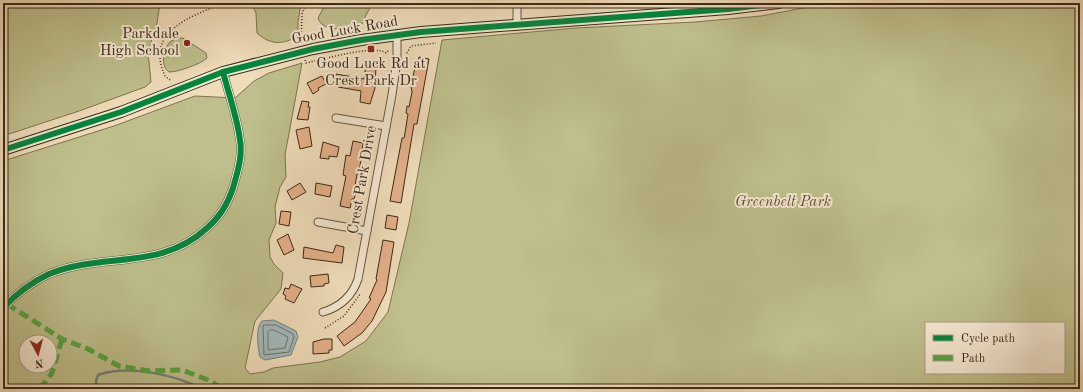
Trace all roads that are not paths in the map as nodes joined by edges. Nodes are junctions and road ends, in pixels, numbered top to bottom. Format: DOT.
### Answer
graph roads {
  1 [pos="517,3"];
  2 [pos="779,3"];
  3 [pos="518,25"];
  4 [pos="397,35"];
  5 [pos="223,72"];
  6 [pos="336,118"];
  7 [pos="386,126"];
  8 [pos="3,150"];
  9 [pos="318,222"];
  10 [pos="367,231"];
  11 [pos="3,308"];
  12 [pos="323,312"];
  1 -- 3 [label="street"];
  2 -- 3 [label="main road, Good Luck Road"];
  3 -- 4 [label="main road, Good Luck Road"];
  4 -- 5 [label="main road, Good Luck Road"];
  4 -- 7 [label="street, Crest Park Drive"];
  5 -- 8 [label="main road, Good Luck Road"];
  5 -- 11 [label="street"];
  6 -- 7 [label="street"];
  7 -- 10 [label="street, Crest Park Drive"];
  9 -- 10 [label="street"];
  10 -- 12 [label="street, Crest Park Drive"];
}
